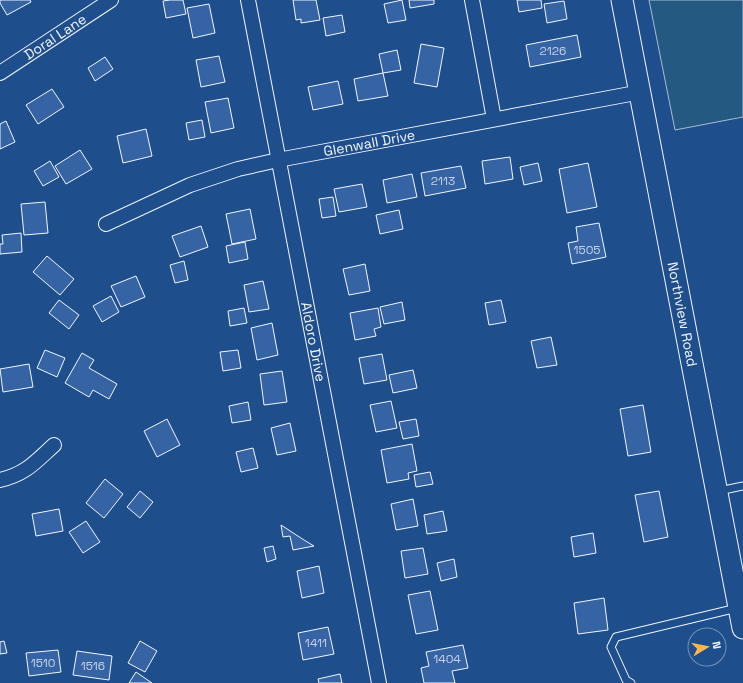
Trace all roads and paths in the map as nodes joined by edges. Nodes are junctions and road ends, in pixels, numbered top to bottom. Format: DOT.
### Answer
graph roads {
  1 [pos="111,0"];
  2 [pos="248,0"];
  3 [pos="472,0"];
  4 [pos="622,0"];
  5 [pos="0,73"];
  6 [pos="641,92"];
  7 [pos="494,119"];
  8 [pos="278,160"];
  9 [pos="106,224"];
  10 [pos="54,445"];
  11 [pos="0,480"];
  12 [pos="743,486"];
  13 [pos="717,492"];
  14 [pos="739,608"];
  15 [pos="743,628"];
  16 [pos="380,683"];
  17 [pos="631,683"];
  1 -- 5 [label="street, Doral Lane"];
  2 -- 8 [label="street, Aldoro Drive"];
  3 -- 7 [label="street"];
  4 -- 6 [label="street, Northview Road"];
  6 -- 7 [label="street, Glenwall Drive"];
  6 -- 13 [label="street, Northview Road"];
  7 -- 8 [label="street, Glenwall Drive"];
  8 -- 9 [label="street, Glenwall Drive"];
  8 -- 16 [label="street, Aldoro Drive"];
  10 -- 11 [label="street"];
  12 -- 13 [label="lane"];
  13 -- 14 [label="street, Northview Road"];
  14 -- 15 [label="street, Northview Road"];
  14 -- 17 [label="lane"];
}
